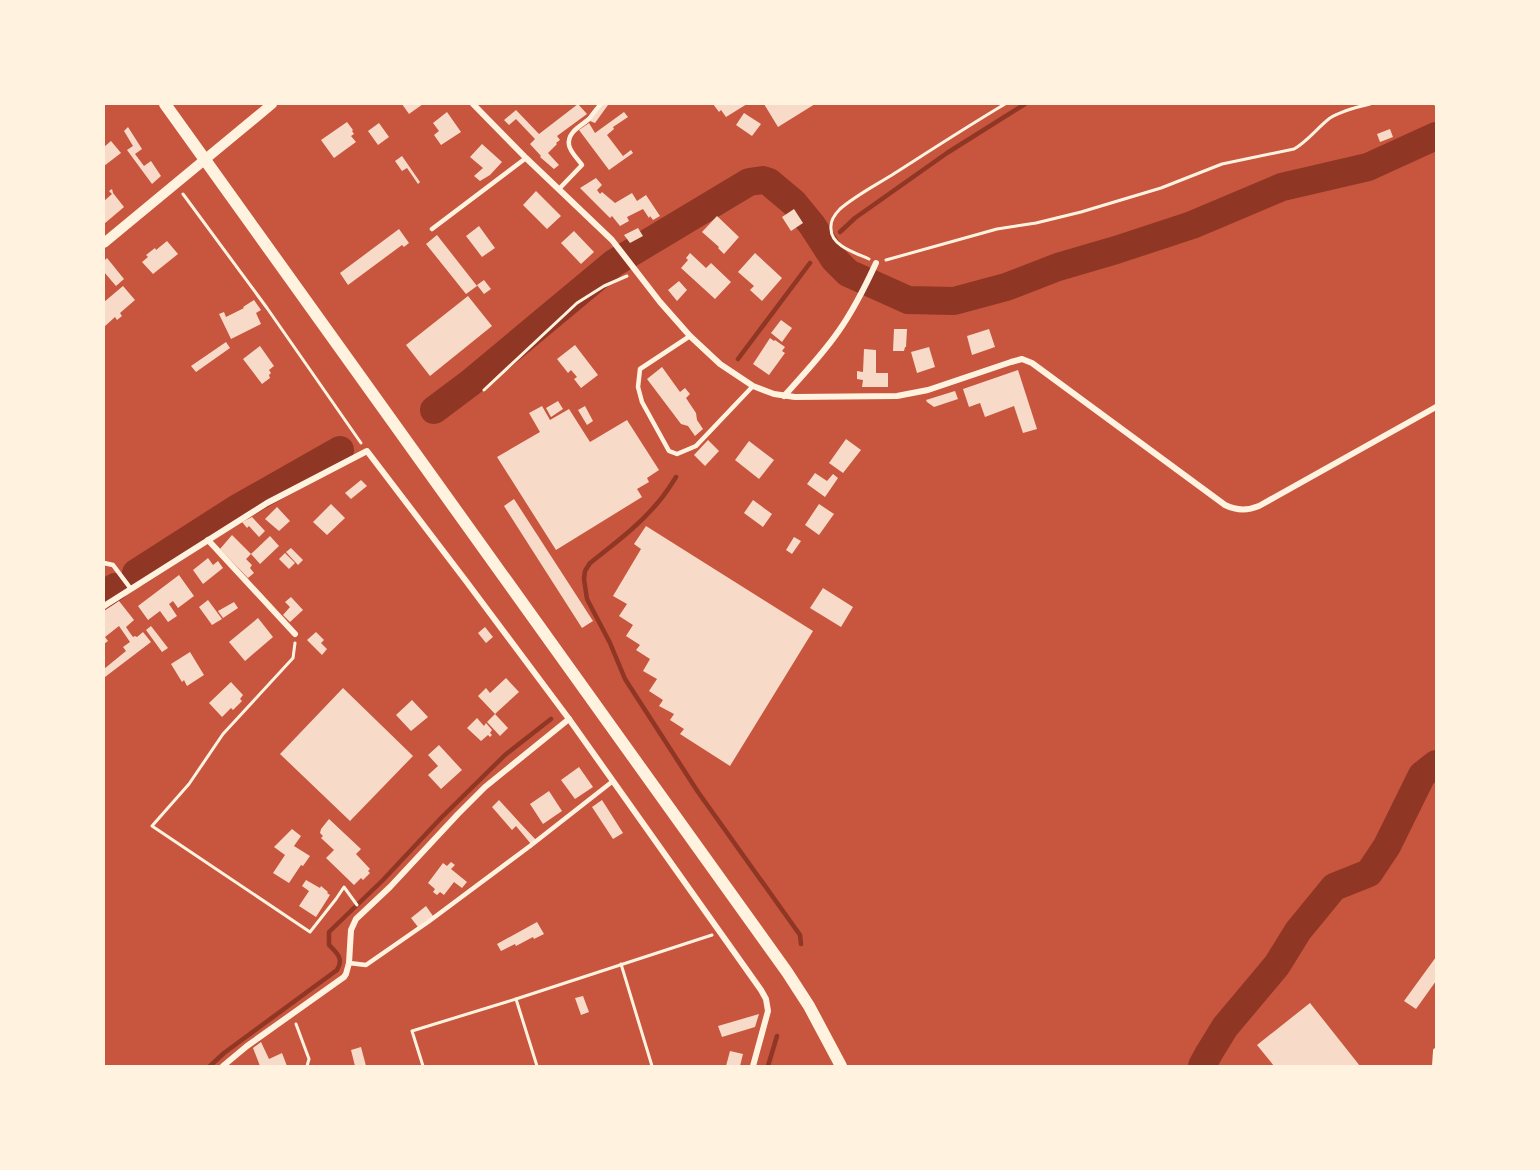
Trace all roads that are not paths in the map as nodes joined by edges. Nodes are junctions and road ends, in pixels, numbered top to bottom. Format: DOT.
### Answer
graph roads {
  1 [pos="165,104"];
  2 [pos="272,104"];
  3 [pos="473,104"];
  4 [pos="601,104"];
  5 [pos="526,158"];
  6 [pos="559,189"];
  7 [pos="432,229"];
  8 [pos="104,243"];
  9 [pos="876,263"];
  10 [pos="690,336"];
  11 [pos="753,386"];
  12 [pos="784,396"];
  13 [pos="1437,407"];
  14 [pos="208,540"];
  15 [pos="104,563"];
  16 [pos="131,589"];
  17 [pos="104,606"];
  18 [pos="295,634"];
  19 [pos="569,719"];
  20 [pos="613,782"];
  21 [pos="349,963"];
  22 [pos="1437,1051"];
  23 [pos="223,1066"];
  24 [pos="753,1066"];
  25 [pos="841,1066"];
  26 [pos="1435,1066"];
  1 -- 25 [label="main road"];
  2 -- 8 [label="street"];
  3 -- 5 [label="street"];
  4 -- 6 [label="lane"];
  5 -- 6 [label="street"];
  5 -- 7 [label="lane"];
  6 -- 10 [label="street"];
  9 -- 12 [label="street"];
  10 -- 11 [label="street"];
  10 -- 11 [label="lane"];
  11 -- 12 [label="street"];
  12 -- 13 [label="street"];
  14 -- 16 [label="street"];
  14 -- 18 [label="street"];
  14 -- 19 [label="street"];
  15 -- 16 [label="lane"];
  16 -- 17 [label="street"];
  19 -- 20 [label="street"];
  19 -- 21 [label="street"];
  20 -- 21 [label="lane"];
  20 -- 24 [label="street"];
  21 -- 23 [label="street"];
  22 -- 26 [label="street"];
}
